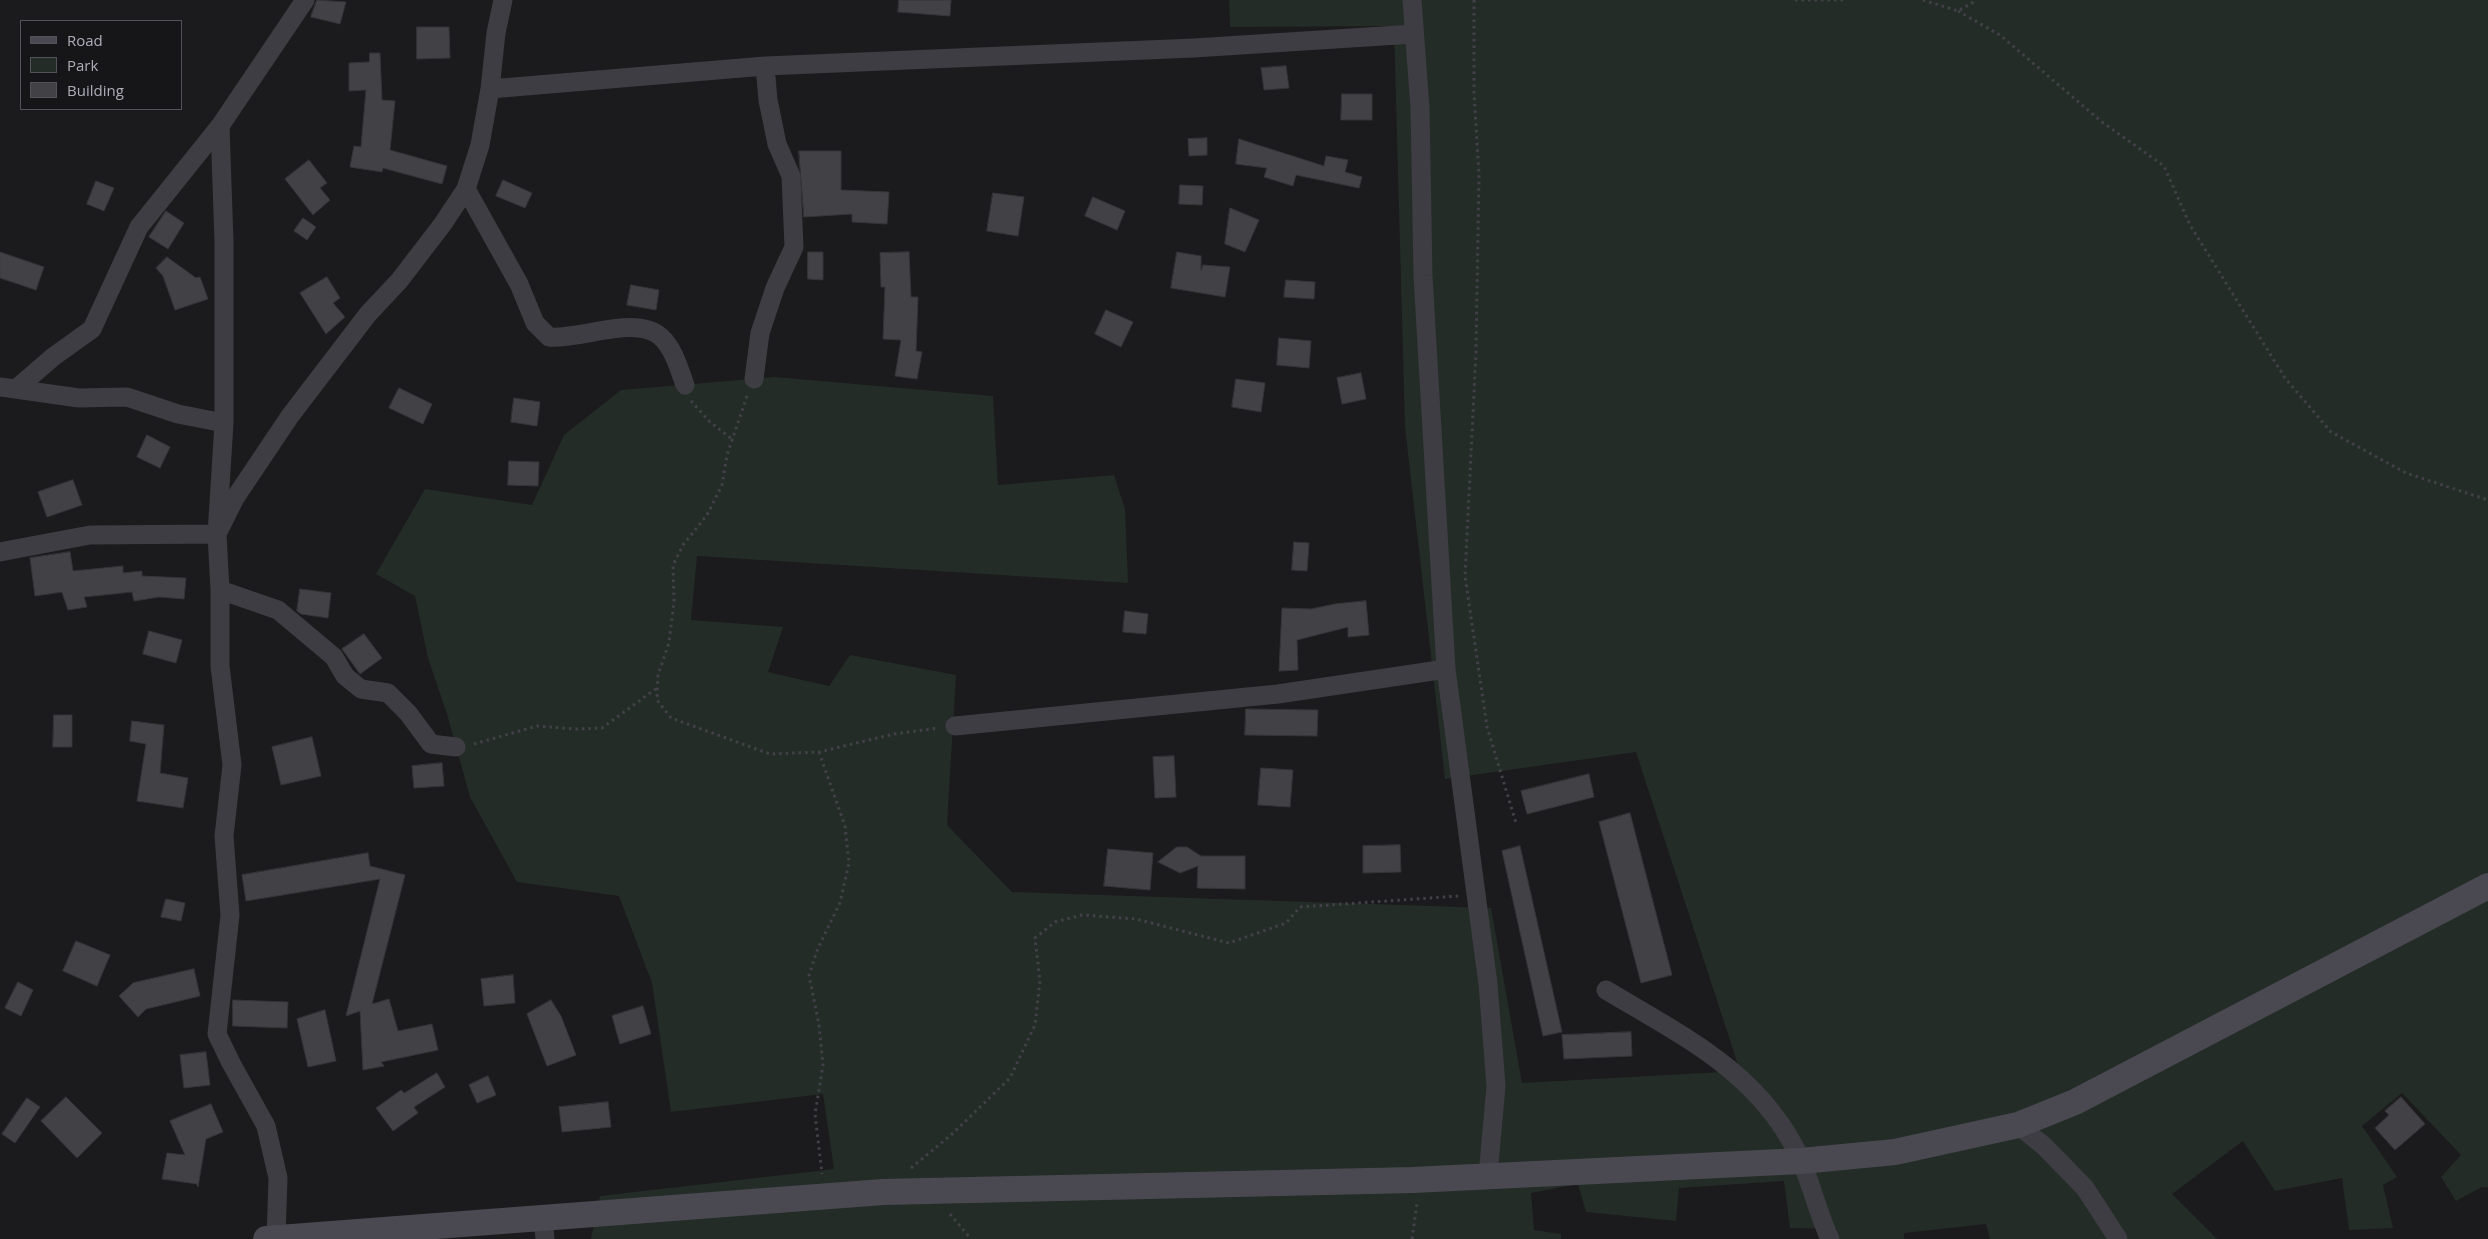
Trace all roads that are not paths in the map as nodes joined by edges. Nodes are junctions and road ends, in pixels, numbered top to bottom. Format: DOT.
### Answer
graph roads {
  1 [pos="305,0"];
  2 [pos="502,0"];
  3 [pos="1412,0"];
  4 [pos="1414,34"];
  5 [pos="765,66"];
  6 [pos="490,89"];
  7 [pos="220,126"];
  8 [pos="466,189"];
  9 [pos="754,379"];
  10 [pos="685,385"];
  11 [pos="8,388"];
  12 [pos="224,423"];
  13 [pos="217,534"];
  14 [pos="0,552"];
  15 [pos="220,590"];
  16 [pos="1446,669"];
  17 [pos="955,726"];
  18 [pos="456,747"];
  19 [pos="2488,886"];
  20 [pos="1606,990"];
  21 [pos="2018,1125"];
  22 [pos="1801,1161"];
  23 [pos="1488,1175"];
  24 [pos="544,1228"];
  25 [pos="271,1239"];
  26 [pos="1830,1239"];
  27 [pos="2118,1239"];
  1 -- 7 [label="street"];
  2 -- 6 [label="street"];
  3 -- 4 [label="street"];
  4 -- 5 [label="street"];
  4 -- 16 [label="street"];
  5 -- 6 [label="street"];
  5 -- 9 [label="street"];
  6 -- 8 [label="street"];
  7 -- 11 [label="street"];
  7 -- 12 [label="street"];
  8 -- 10 [label="street"];
  8 -- 13 [label="street"];
  11 -- 12 [label="street"];
  12 -- 13 [label="street"];
  13 -- 14 [label="street"];
  13 -- 15 [label="street"];
  15 -- 18 [label="street"];
  15 -- 25 [label="street"];
  16 -- 17 [label="street"];
  16 -- 23 [label="street"];
  19 -- 21 [label="main road"];
  20 -- 22 [label="street"];
  21 -- 22 [label="main road"];
  21 -- 27 [label="street"];
  22 -- 23 [label="main road"];
  22 -- 26 [label="street"];
  23 -- 24 [label="main road"];
  24 -- 25 [label="main road"];
}
